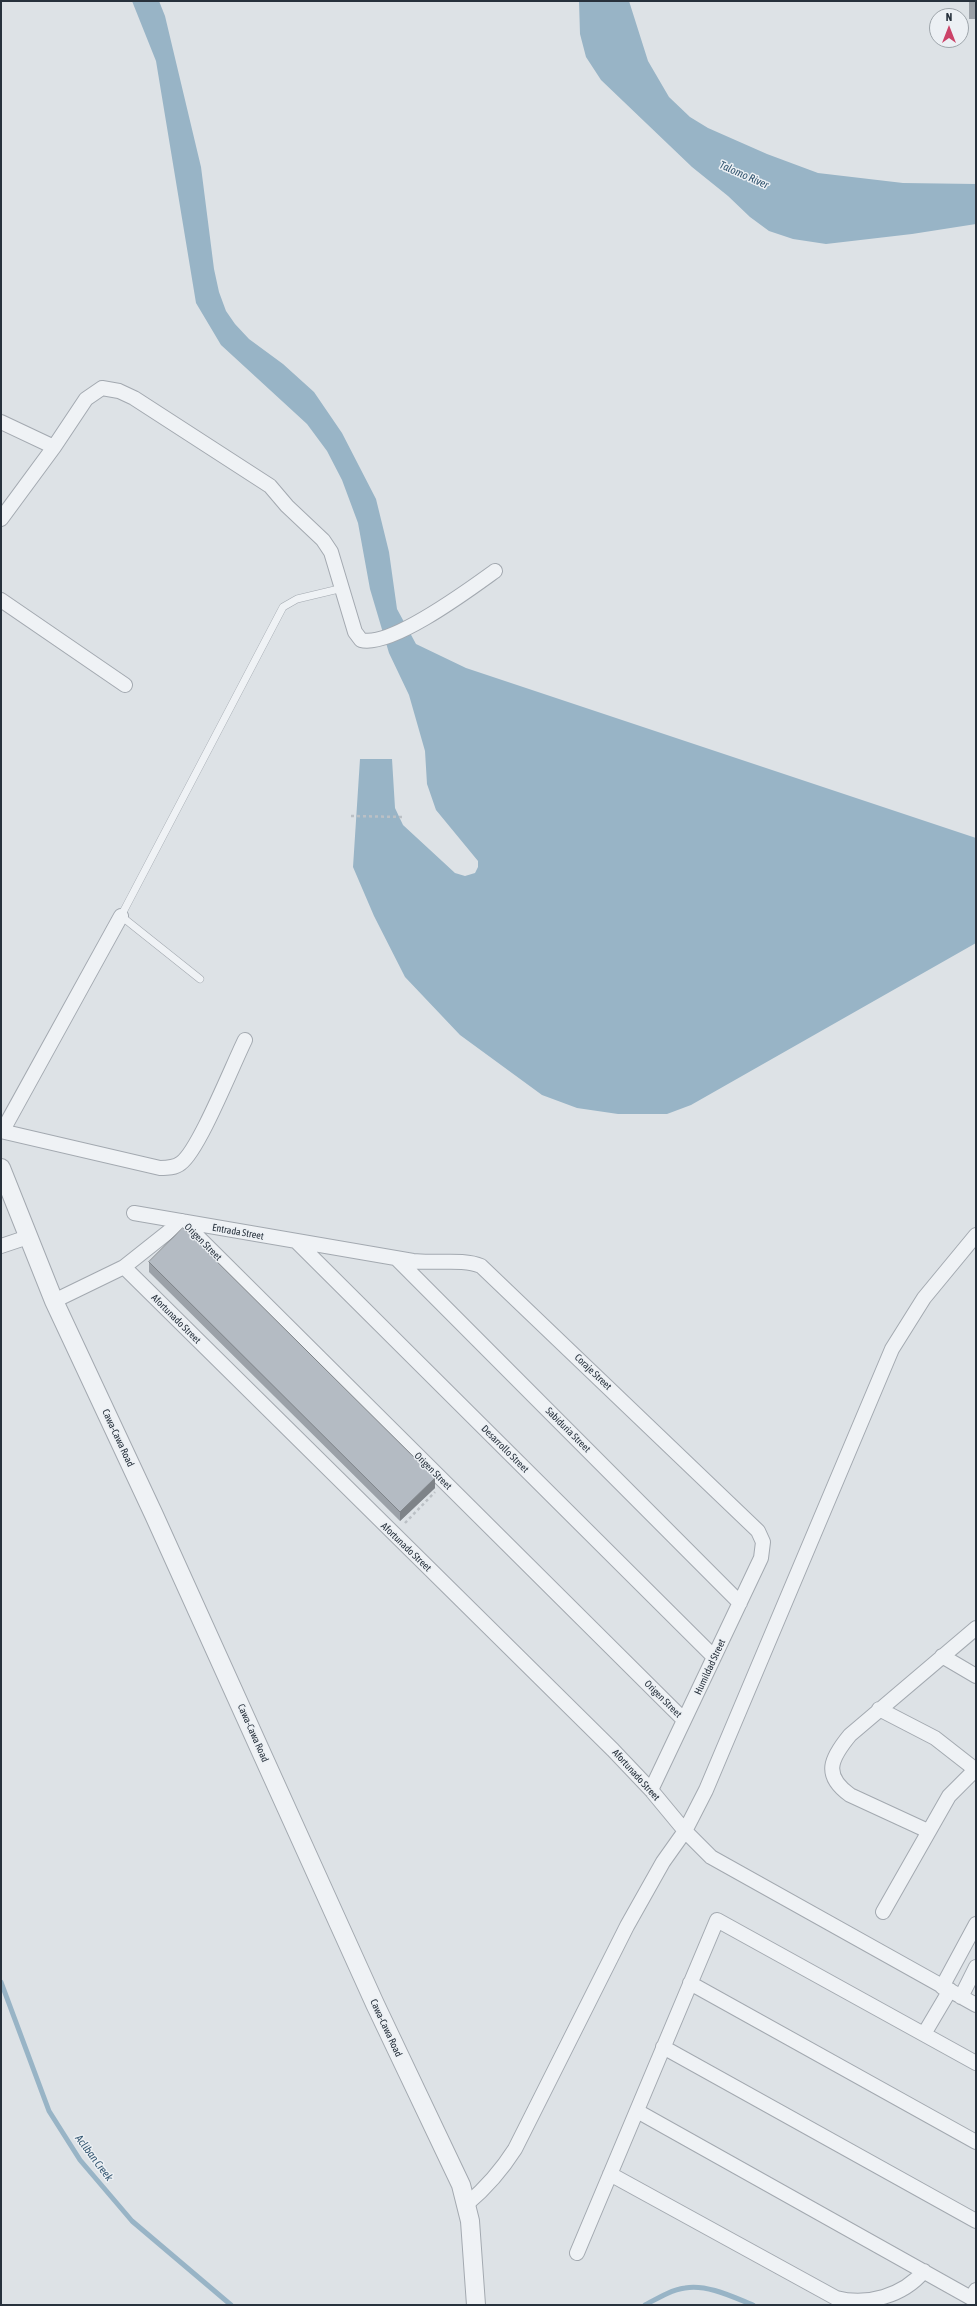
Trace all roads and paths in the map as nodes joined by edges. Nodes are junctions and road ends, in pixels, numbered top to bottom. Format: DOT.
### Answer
graph roads {
  1 [pos="1,422"];
  2 [pos="54,447"];
  3 [pos="1,519"];
  4 [pos="495,571"];
  5 [pos="343,588"];
  6 [pos="1,600"];
  7 [pos="125,685"];
  8 [pos="351,816"];
  9 [pos="404,817"];
  10 [pos="121,916"];
  11 [pos="200,979"];
  12 [pos="245,1040"];
  13 [pos="2,1130"];
  14 [pos="1,1168"];
  15 [pos="134,1213"];
  16 [pos="182,1221"];
  17 [pos="976,1235"];
  18 [pos="28,1237"];
  19 [pos="296,1241"];
  20 [pos="1,1246"];
  21 [pos="396,1258"];
  22 [pos="124,1267"];
  23 [pos="54,1301"];
  24 [pos="445,1482"];
  25 [pos="393,1534"];
  26 [pos="763,1542"];
  27 [pos="740,1602"];
  28 [pos="976,1628"];
  29 [pos="942,1656"];
  30 [pos="714,1657"];
  31 [pos="976,1676"];
  32 [pos="879,1709"];
  33 [pos="684,1720"];
  34 [pos="976,1769"];
  35 [pos="651,1790"];
  36 [pos="685,1831"];
  37 [pos="928,1831"];
  38 [pos="883,1912"];
  39 [pos="976,1924"];
  40 [pos="976,1966"];
  41 [pos="690,1983"];
  42 [pos="951,1991"];
  43 [pos="976,2005"];
  44 [pos="924,2034"];
  45 [pos="664,2047"];
  46 [pos="976,2063"];
  47 [pos="637,2111"];
  48 [pos="976,2142"];
  49 [pos="610,2174"];
  50 [pos="467,2204"];
  51 [pos="976,2221"];
  52 [pos="577,2253"];
  53 [pos="924,2271"];
  54 [pos="976,2290"];
  55 [pos="476,2305"];
  1 -- 2 [label="street"];
  2 -- 3 [label="street"];
  2 -- 5 [label="street"];
  4 -- 5 [label="street"];
  5 -- 10 [label="lane"];
  6 -- 7 [label="street"];
  8 -- 9 [label="path"];
  10 -- 11 [label="lane"];
  10 -- 13 [label="street"];
  12 -- 13 [label="street"];
  14 -- 18 [label="street, Cawa-Cawa Road"];
  15 -- 16 [label="street, Entrada Street"];
  16 -- 19 [label="street, Entrada Street"];
  16 -- 22 [label="street"];
  16 -- 24 [label="street, Origen Street"];
  17 -- 36 [label="street"];
  18 -- 20 [label="street"];
  18 -- 23 [label="street, Cawa-Cawa Road"];
  19 -- 21 [label="street, Entrada Street"];
  19 -- 30 [label="street, Desarrollo Street"];
  21 -- 26 [label="street, Coraje Street"];
  21 -- 27 [label="street, Sabiduria Street"];
  22 -- 23 [label="street"];
  22 -- 25 [label="street, Afortunado Street"];
  23 -- 50 [label="street, Cawa-Cawa Road"];
  24 -- 25 [label="path"];
  24 -- 33 [label="street, Origen Street"];
  25 -- 35 [label="street, Afortunado Street"];
  26 -- 27 [label="street, Humildad Street"];
  27 -- 30 [label="street, Humildad Street"];
  28 -- 29 [label="street"];
  29 -- 31 [label="street"];
  29 -- 32 [label="street"];
  30 -- 33 [label="street, Humildad Street"];
  32 -- 34 [label="street"];
  32 -- 37 [label="street"];
  33 -- 35 [label="street, Humildad Street"];
  34 -- 37 [label="street"];
  35 -- 36 [label="street, Afortunado Street"];
  36 -- 42 [label="street, Afortunado Street"];
  36 -- 50 [label="street"];
  37 -- 38 [label="street"];
  39 -- 42 [label="street"];
  40 -- 42 [label="street"];
  41 -- 44 [label="street"];
  41 -- 45 [label="street"];
  41 -- 48 [label="street"];
  42 -- 43 [label="street, Afortunado Street"];
  42 -- 44 [label="street"];
  44 -- 46 [label="street"];
  45 -- 47 [label="street"];
  45 -- 51 [label="street"];
  47 -- 49 [label="street"];
  47 -- 53 [label="street"];
  49 -- 52 [label="street"];
  49 -- 53 [label="street"];
  50 -- 55 [label="street, Cawa-Cawa Road"];
  53 -- 54 [label="street"];
}
